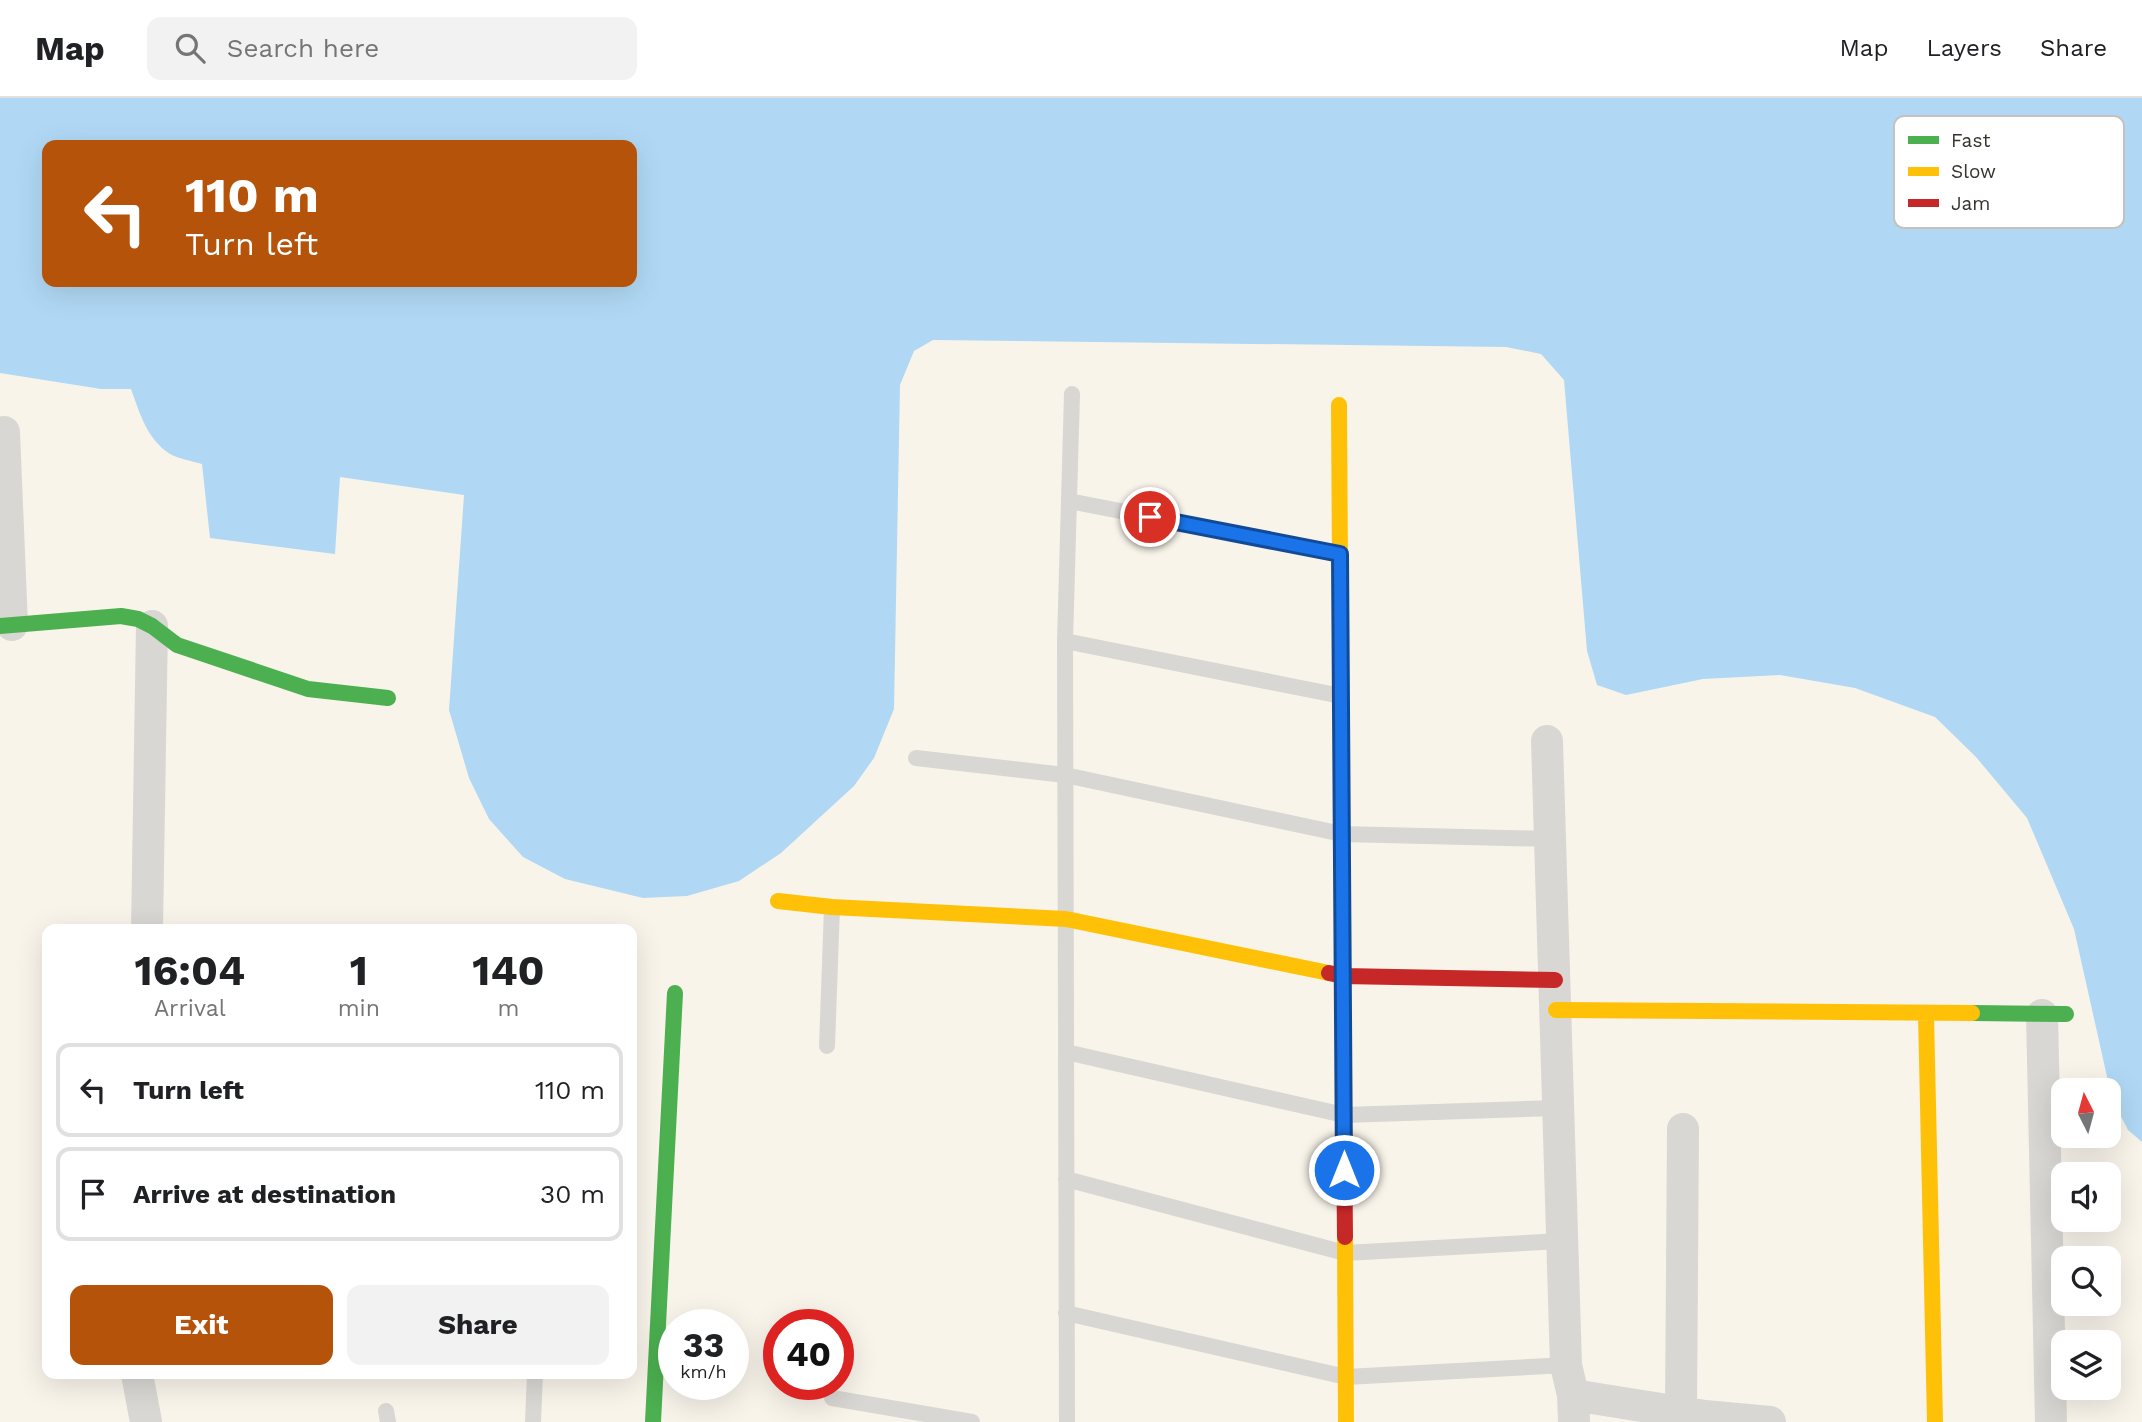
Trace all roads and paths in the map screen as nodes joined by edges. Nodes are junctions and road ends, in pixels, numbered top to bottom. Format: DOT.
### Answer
graph roads {
  1 [pos="1072,394"];
  2 [pos="1339,405"];
  3 [pos="5,432"];
  4 [pos="1069,501"];
  5 [pos="1340,554"];
  6 [pos="6,625"];
  7 [pos="152,626"];
  8 [pos="1065,641"];
  9 [pos="1341,696"];
  10 [pos="388,698"];
  11 [pos="1547,741"];
  12 [pos="916,758"];
  13 [pos="1065,775"];
  14 [pos="1342,834"];
  15 [pos="1550,839"];
  16 [pos="778,901"];
  17 [pos="832,906"];
  18 [pos="1066,919"];
  19 [pos="147,924"];
  20 [pos="1343,976"];
  21 [pos="675,993"];
  22 [pos="1555,995"];
  23 [pos="1926,1014"];
  24 [pos="2054,1014"];
  25 [pos="827,1046"];
  26 [pos="1066,1052"];
  27 [pos="1558,1108"];
  28 [pos="1344,1115"];
  29 [pos="1682,1129"];
  30 [pos="1066,1179"];
  31 [pos="1562,1241"];
  32 [pos="1345,1253"];
  33 [pos="1066,1313"];
  34 [pos="1346,1377"];
  35 [pos="138,1379"];
  36 [pos="534,1379"];
  37 [pos="1571,1394"];
  38 [pos="844,1400"];
  39 [pos="1697,1417"];
  40 [pos="146,1422"];
  41 [pos="533,1422"];
  42 [pos="653,1422"];
  43 [pos="972,1422"];
  44 [pos="1067,1422"];
  45 [pos="1346,1422"];
  46 [pos="1770,1422"];
  47 [pos="1935,1422"];
  48 [pos="2051,1422"];
  1 -- 4 [label="lane"];
  2 -- 5 [label="street"];
  3 -- 6 [label="street"];
  4 -- 5 [label="lane"];
  4 -- 8 [label="lane"];
  5 -- 9 [label="street"];
  6 -- 7 [label="street"];
  7 -- 10 [label="street"];
  7 -- 19 [label="street"];
  8 -- 9 [label="lane"];
  8 -- 13 [label="lane"];
  9 -- 14 [label="street"];
  11 -- 15 [label="street"];
  12 -- 13 [label="lane"];
  13 -- 14 [label="lane"];
  13 -- 18 [label="lane"];
  14 -- 15 [label="lane"];
  14 -- 20 [label="street"];
  15 -- 22 [label="street"];
  16 -- 17 [label="street"];
  17 -- 18 [label="street"];
  17 -- 25 [label="lane"];
  18 -- 20 [label="street"];
  18 -- 26 [label="lane"];
  20 -- 22 [label="street"];
  20 -- 28 [label="street"];
  21 -- 42 [label="street"];
  22 -- 23 [label="street"];
  22 -- 27 [label="street"];
  23 -- 24 [label="street"];
  23 -- 47 [label="street"];
  24 -- 48 [label="street"];
  26 -- 28 [label="lane"];
  26 -- 30 [label="lane"];
  27 -- 28 [label="lane"];
  27 -- 31 [label="street"];
  28 -- 32 [label="street"];
  29 -- 39 [label="street"];
  30 -- 32 [label="lane"];
  30 -- 33 [label="lane"];
  31 -- 32 [label="lane"];
  31 -- 37 [label="street"];
  32 -- 34 [label="street"];
  33 -- 34 [label="lane"];
  33 -- 44 [label="lane"];
  34 -- 37 [label="lane"];
  34 -- 45 [label="street"];
  35 -- 40 [label="street"];
  36 -- 41 [label="lane"];
  37 -- 39 [label="street"];
  38 -- 43 [label="lane"];
  39 -- 46 [label="street"];
}
